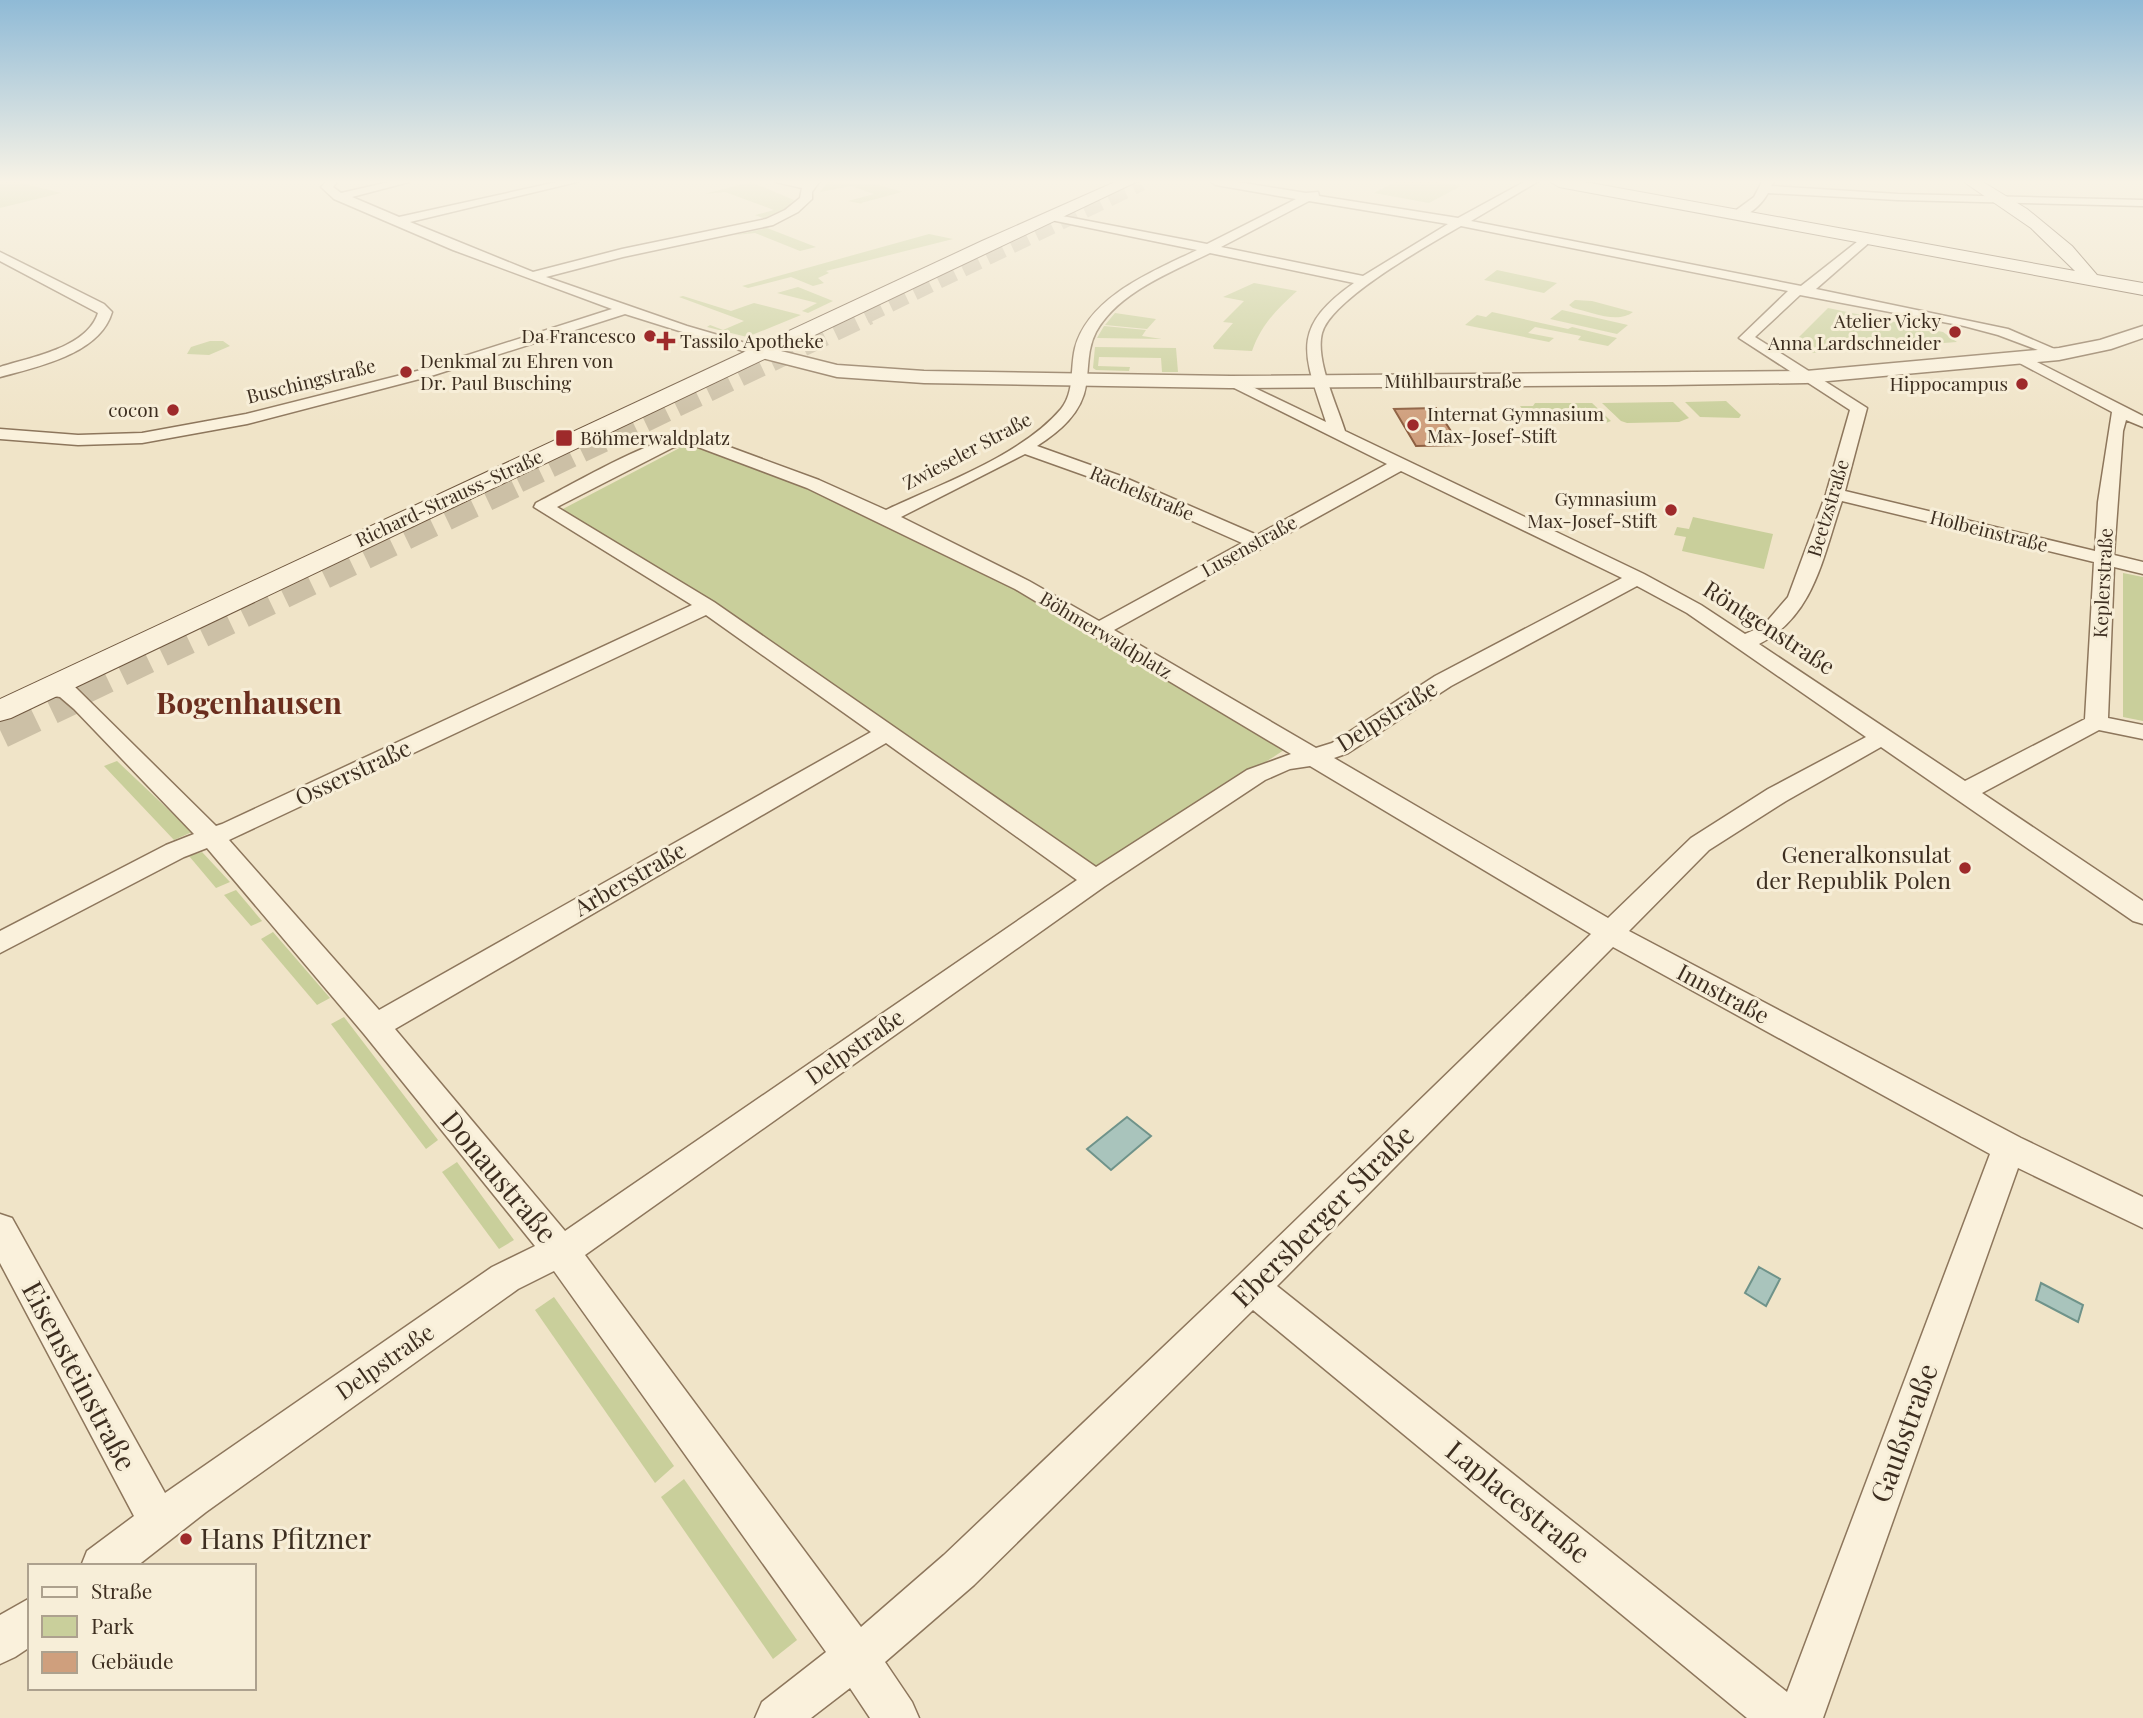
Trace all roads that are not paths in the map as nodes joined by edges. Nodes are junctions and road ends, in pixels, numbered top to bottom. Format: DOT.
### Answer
graph roads {
  1 [pos="12,262"];
  2 [pos="497,262"];
  3 [pos="585,262"];
  4 [pos="953,262"];
  5 [pos="1183,262"];
  6 [pos="1274,262"];
  7 [pos="1395,262"];
  8 [pos="1664,262"];
  9 [pos="1839,262"];
  10 [pos="1996,262"];
  11 [pos="2075,262"];
  12 [pos="532,276"];
  13 [pos="2091,280"];
  14 [pos="1366,281"];
  15 [pos="1802,289"];
  16 [pos="2143,289"];
  17 [pos="2143,296"];
  18 [pos="624,310"];
  19 [pos="2143,332"];
  20 [pos="761,352"];
  21 [pos="2059,354"];
  22 [pos="2018,358"];
  23 [pos="0,372"];
  24 [pos="1806,377"];
  25 [pos="1078,379"];
  26 [pos="1230,382"];
  27 [pos="1322,382"];
  28 [pos="2120,411"];
  29 [pos="2143,422"];
  30 [pos="0,434"];
  31 [pos="1338,434"];
  32 [pos="1025,448"];
  33 [pos="1400,464"];
  34 [pos="1835,494"];
  35 [pos="886,517"];
  36 [pos="1256,542"];
  37 [pos="2103,559"];
  38 [pos="2143,568"];
  39 [pos="1637,578"];
  40 [pos="707,606"];
  41 [pos="1098,630"];
  42 [pos="1746,642"];
  43 [pos="46,688"];
  44 [pos="0,710"];
  45 [pos="2096,722"];
  46 [pos="2143,732"];
  47 [pos="885,734"];
  48 [pos="1884,736"];
  49 [pos="1312,758"];
  50 [pos="1964,792"];
  51 [pos="211,836"];
  52 [pos="1096,880"];
  53 [pos="2143,914"];
  54 [pos="1609,932"];
  55 [pos="0,943"];
  56 [pos="375,1026"];
  57 [pos="2009,1148"];
  58 [pos="2143,1213"];
  59 [pos="4,1245"];
  60 [pos="560,1250"];
  61 [pos="1252,1287"];
  62 [pos="159,1522"];
  63 [pos="105,1564"];
  64 [pos="28,1621"];
  65 [pos="0,1642"];
  66 [pos="855,1656"];
  67 [pos="778,1718"];
  68 [pos="896,1718"];
  69 [pos="1783,1718"];
  70 [pos="1800,1718"];
  1 -- 23 [label="street"];
  2 -- 12 [label="street"];
  3 -- 12 [label="street"];
  4 -- 20 [label="main road, Richard-Strauss-Straße"];
  5 -- 25 [label="street, Zwieseler Straße"];
  6 -- 14 [label="street"];
  7 -- 14 [label="street"];
  8 -- 15 [label="street"];
  9 -- 15 [label="street"];
  10 -- 13 [label="main road"];
  11 -- 13 [label="main road"];
  12 -- 18 [label="street"];
  13 -- 16 [label="main road"];
  13 -- 17 [label="main road"];
  14 -- 27 [label="street"];
  15 -- 21 [label="street"];
  15 -- 24 [label="street"];
  18 -- 20 [label="street"];
  18 -- 30 [label="street, Buschingstraße"];
  19 -- 21 [label="street, Mühlbaurstraße"];
  20 -- 25 [label="street, Mühlbaurstraße"];
  20 -- 43 [label="main road, Richard-Strauss-Straße"];
  21 -- 22 [label="street, Mühlbaurstraße"];
  22 -- 24 [label="street, Mühlbaurstraße"];
  22 -- 28 [label="street"];
  24 -- 27 [label="street, Mühlbaurstraße"];
  24 -- 34 [label="street, Beetzstraße"];
  25 -- 26 [label="street, Mühlbaurstraße"];
  25 -- 32 [label="street, Zwieseler Straße"];
  26 -- 27 [label="street, Mühlbaurstraße"];
  26 -- 31 [label="street, Röntgenstraße"];
  27 -- 31 [label="street"];
  28 -- 29 [label="street"];
  28 -- 37 [label="street, Keplerstraße"];
  31 -- 33 [label="street, Röntgenstraße"];
  32 -- 35 [label="street, Zwieseler Straße"];
  32 -- 36 [label="street, Rachelstraße"];
  33 -- 36 [label="street, Lusenstraße"];
  33 -- 39 [label="street, Röntgenstraße"];
  34 -- 37 [label="street, Holbeinstraße"];
  34 -- 42 [label="street, Beetzstraße"];
  35 -- 40 [label="street, Böhmerwaldplatz"];
  35 -- 41 [label="street, Böhmerwaldplatz"];
  36 -- 41 [label="street, Lusenstraße"];
  37 -- 38 [label="street, Holbeinstraße"];
  37 -- 45 [label="street, Keplerstraße"];
  39 -- 42 [label="street, Röntgenstraße"];
  39 -- 49 [label="street, Delpstraße"];
  40 -- 47 [label="street, Böhmerwaldplatz"];
  40 -- 51 [label="street, Osserstraße"];
  41 -- 49 [label="street, Böhmerwaldplatz"];
  42 -- 48 [label="street, Röntgenstraße"];
  43 -- 44 [label="main road, Richard-Strauss-Straße"];
  43 -- 51 [label="street, Donaustraße"];
  45 -- 46 [label="street"];
  45 -- 50 [label="street"];
  47 -- 52 [label="street, Böhmerwaldplatz"];
  47 -- 56 [label="street, Arberstraße"];
  48 -- 50 [label="street, Röntgenstraße"];
  48 -- 54 [label="street, Ebersberger Straße"];
  49 -- 52 [label="street, Delpstraße"];
  49 -- 54 [label="street, Innstraße"];
  50 -- 53 [label="street, Röntgenstraße"];
  51 -- 55 [label="street, Osserstraße"];
  51 -- 56 [label="street, Donaustraße"];
  52 -- 60 [label="street, Delpstraße"];
  54 -- 57 [label="street, Innstraße"];
  54 -- 61 [label="street, Ebersberger Straße"];
  56 -- 60 [label="street, Donaustraße"];
  57 -- 58 [label="street, Innstraße"];
  57 -- 70 [label="street, Gaußstraße"];
  59 -- 62 [label="street, Eisensteinstraße"];
  60 -- 62 [label="street, Delpstraße"];
  60 -- 66 [label="street, Donaustraße"];
  61 -- 66 [label="street, Ebersberger Straße"];
  61 -- 69 [label="street, Laplacestraße"];
  62 -- 63 [label="street, Delpstraße"];
  64 -- 65 [label="street"];
  66 -- 67 [label="street, Ebersberger Straße"];
  66 -- 68 [label="street, Donaustraße"];
}
